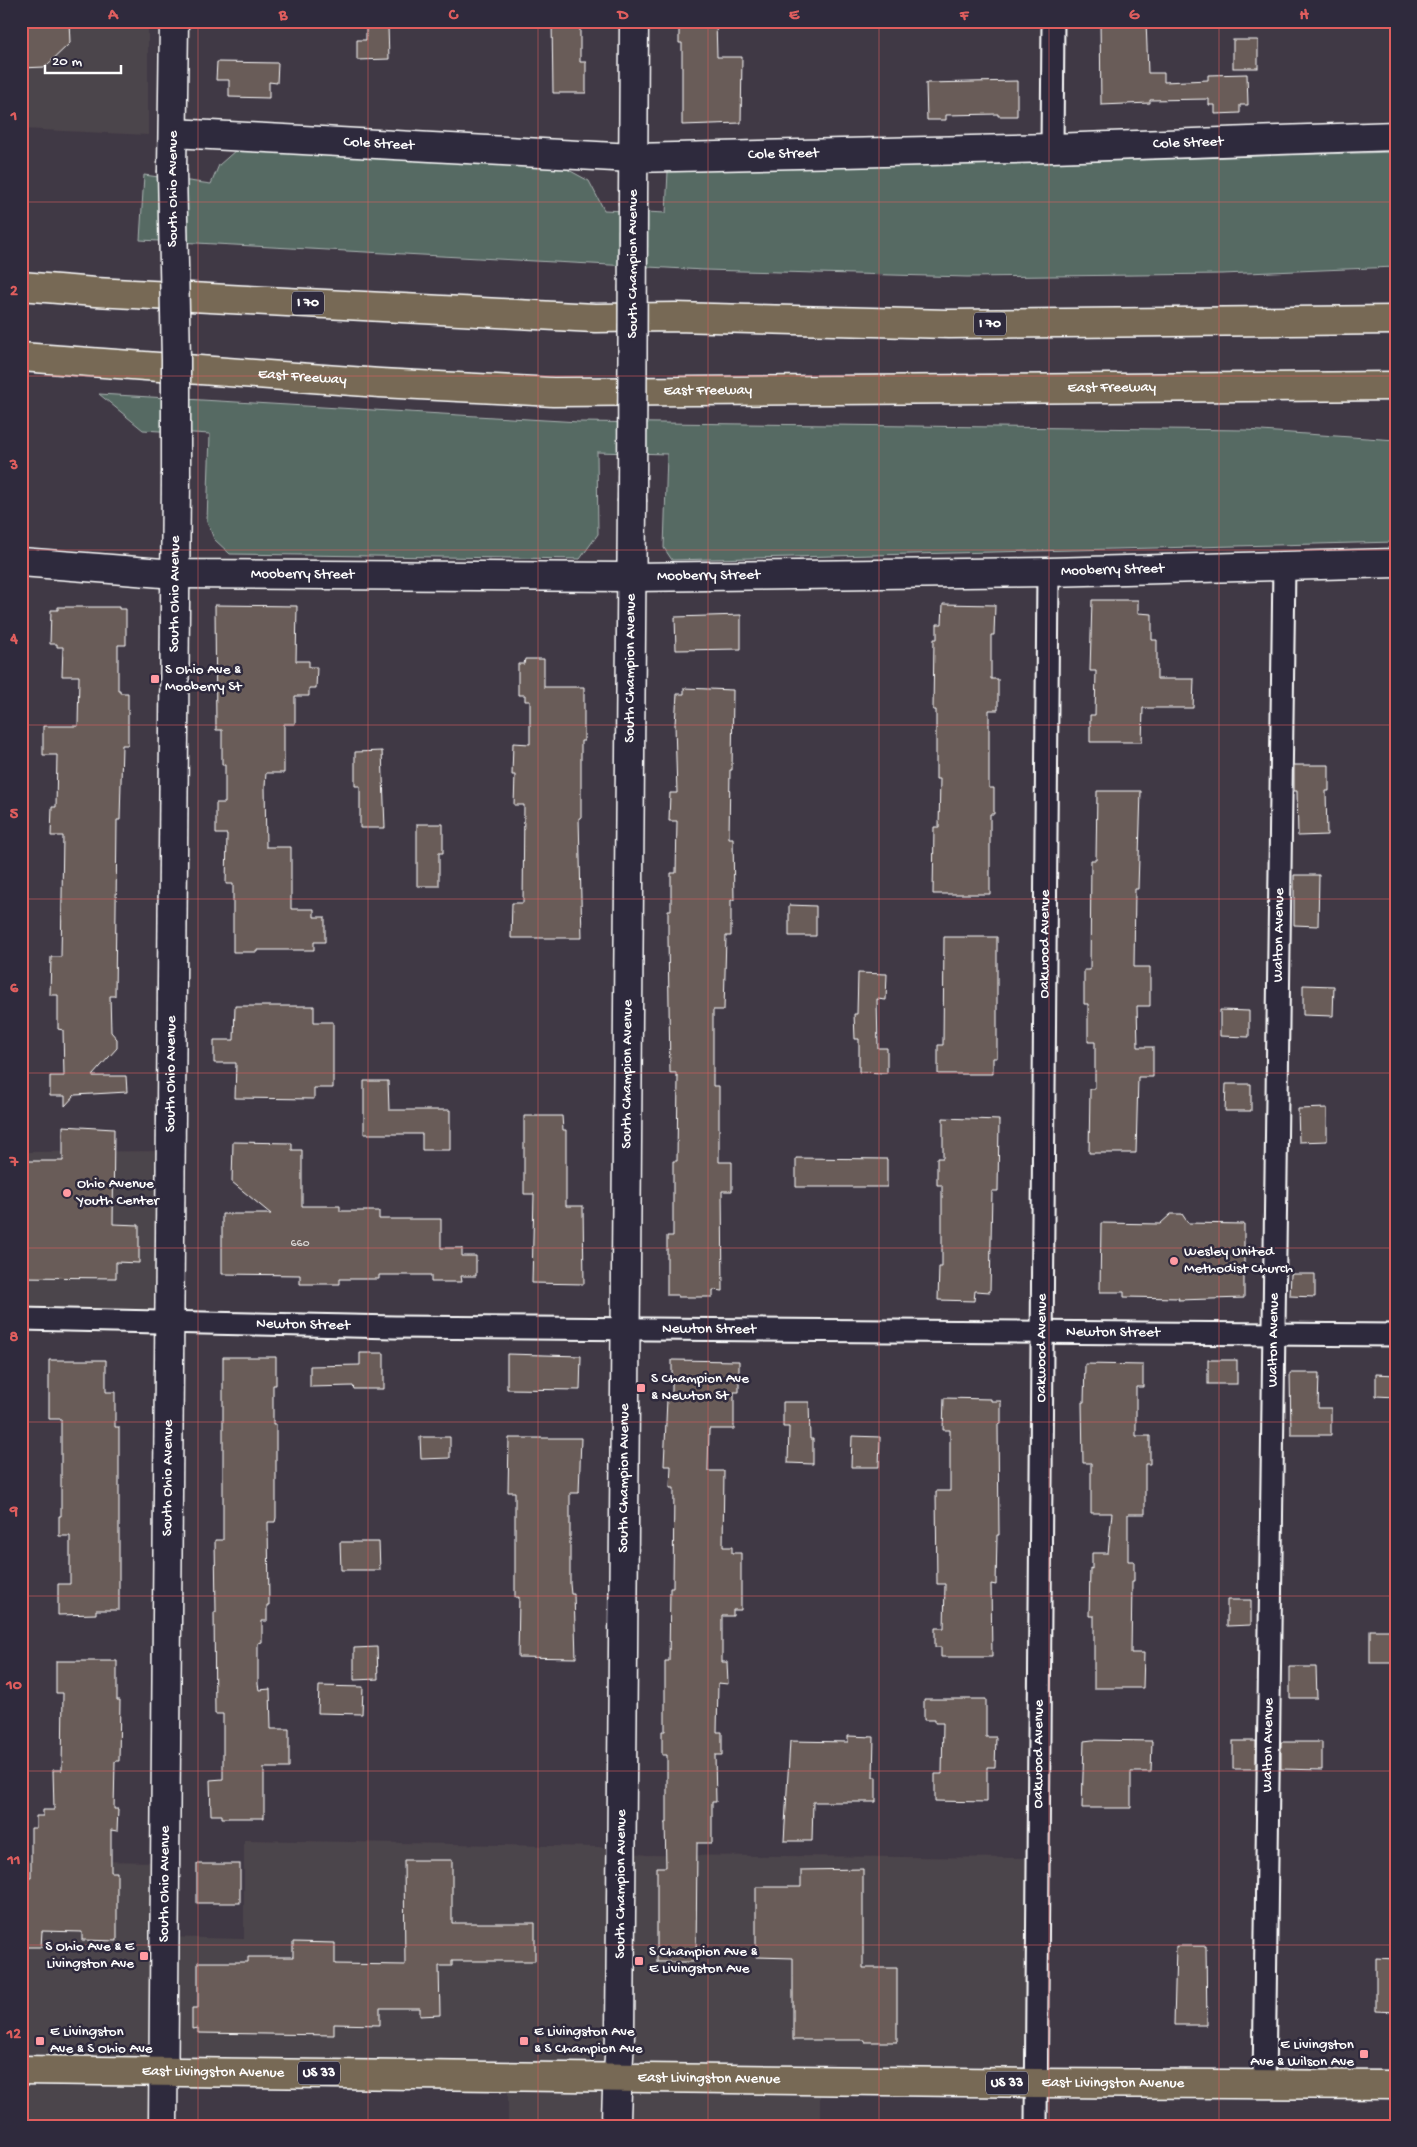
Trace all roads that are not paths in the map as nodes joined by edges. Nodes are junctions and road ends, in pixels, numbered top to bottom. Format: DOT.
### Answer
graph roads {
  1 [pos="174,21"];
  2 [pos="634,21"];
  3 [pos="1053,21"];
  4 [pos="172,133"];
  5 [pos="1396,136"];
  6 [pos="1052,148"];
  7 [pos="633,158"];
  8 [pos="21,286"];
  9 [pos="1396,320"];
  10 [pos="21,357"];
  11 [pos="1396,386"];
  12 [pos="21,562"];
  13 [pos="1396,563"];
  14 [pos="1284,566"];
  15 [pos="1048,572"];
  16 [pos="176,574"];
  17 [pos="632,577"];
  18 [pos="21,1319"];
  19 [pos="168,1321"];
  20 [pos="625,1330"];
  21 [pos="1042,1331"];
  22 [pos="1274,1334"];
  23 [pos="1396,1335"];
  24 [pos="21,2070"];
  25 [pos="164,2072"];
  26 [pos="617,2077"];
  27 [pos="1036,2083"];
  28 [pos="1264,2085"];
  29 [pos="1396,2085"];
  30 [pos="163,2126"];
  31 [pos="616,2126"];
  32 [pos="1036,2126"];
  1 -- 4 [label="street, South Ohio Avenue"];
  2 -- 7 [label="street, South Champion Avenue"];
  3 -- 6 [label="street"];
  4 -- 7 [label="street, Cole Street"];
  4 -- 16 [label="street, South Ohio Avenue, bridge"];
  5 -- 6 [label="street, Cole Street"];
  6 -- 7 [label="street, Cole Street"];
  7 -- 17 [label="street, South Champion Avenue, bridge"];
  8 -- 9 [label="main road, I 70"];
  10 -- 11 [label="main road, East Freeway"];
  12 -- 16 [label="street, Mooberry Street"];
  13 -- 14 [label="street, Mooberry Street"];
  14 -- 15 [label="street, Mooberry Street"];
  14 -- 22 [label="street, Walton Avenue"];
  15 -- 17 [label="street, Mooberry Street"];
  15 -- 21 [label="street, Oakwood Avenue"];
  16 -- 17 [label="street, Mooberry Street"];
  16 -- 19 [label="street, South Ohio Avenue"];
  17 -- 20 [label="street, South Champion Avenue"];
  18 -- 19 [label="street, Newton Street"];
  19 -- 20 [label="street, Newton Street"];
  19 -- 25 [label="street, South Ohio Avenue"];
  20 -- 21 [label="street, Newton Street"];
  20 -- 26 [label="street, South Champion Avenue"];
  21 -- 22 [label="street, Newton Street"];
  21 -- 27 [label="street, Oakwood Avenue"];
  22 -- 23 [label="street, Newton Street"];
  22 -- 28 [label="street, Walton Avenue"];
  24 -- 25 [label="main road, East Livingston Avenue / US 33"];
  25 -- 26 [label="main road, East Livingston Avenue / US 33"];
  25 -- 30 [label="street, South Ohio Avenue"];
  26 -- 27 [label="main road, East Livingston Avenue / US 33"];
  26 -- 31 [label="street, South Champion Avenue"];
  27 -- 28 [label="main road, East Livingston Avenue / US 33"];
  27 -- 32 [label="street, Oakwood Avenue"];
  28 -- 29 [label="main road, East Livingston Avenue / US 33"];
}
